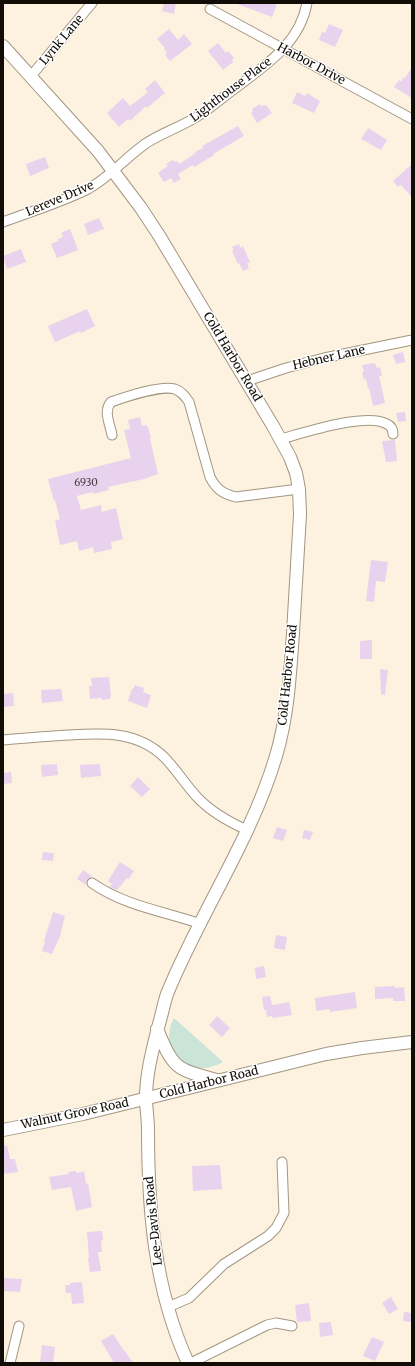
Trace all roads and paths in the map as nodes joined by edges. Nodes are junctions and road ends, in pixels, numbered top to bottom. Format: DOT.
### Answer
graph roads {
  1 [pos="92,3"];
  2 [pos="307,3"];
  3 [pos="210,9"];
  4 [pos="3,46"];
  5 [pos="283,49"];
  6 [pos="31,76"];
  7 [pos="412,119"];
  8 [pos="114,171"];
  9 [pos="3,222"];
  10 [pos="412,340"];
  11 [pos="247,381"];
  12 [pos="393,434"];
  13 [pos="112,435"];
  14 [pos="281,439"];
  15 [pos="299,489"];
  16 [pos="3,740"];
  17 [pos="247,830"];
  18 [pos="92,883"];
  19 [pos="201,924"];
  20 [pos="158,1029"];
  21 [pos="412,1042"];
  22 [pos="219,1080"];
  23 [pos="146,1098"];
  24 [pos="3,1130"];
  25 [pos="282,1162"];
  26 [pos="168,1307"];
  27 [pos="19,1326"];
  28 [pos="292,1326"];
  29 [pos="10,1363"];
  30 [pos="190,1363"];
  1 -- 6 [label="street, Lynk Lane"];
  2 -- 5 [label="street, Lighthouse Place"];
  3 -- 5 [label="street, Harbor Drive"];
  4 -- 6 [label="main road, Cold Harbor Road"];
  5 -- 7 [label="street, Harbor Drive"];
  5 -- 8 [label="street, Lighthouse Place"];
  6 -- 8 [label="main road, Cold Harbor Road"];
  8 -- 9 [label="street, Lereve Drive"];
  8 -- 11 [label="main road, Cold Harbor Road"];
  10 -- 11 [label="street, Hebner Lane"];
  11 -- 14 [label="main road, Cold Harbor Road"];
  12 -- 14 [label="street"];
  13 -- 15 [label="street"];
  14 -- 15 [label="main road, Cold Harbor Road"];
  15 -- 17 [label="main road, Cold Harbor Road"];
  16 -- 17 [label="street"];
  17 -- 19 [label="main road, Cold Harbor Road"];
  18 -- 19 [label="street"];
  19 -- 20 [label="main road, Cold Harbor Road"];
  20 -- 22 [label="main road"];
  20 -- 23 [label="main road, Cold Harbor Road"];
  21 -- 22 [label="main road, Cold Harbor Road"];
  22 -- 23 [label="main road, Cold Harbor Road"];
  23 -- 24 [label="main road, Walnut Grove Road"];
  23 -- 26 [label="main road, Lee-Davis Road"];
  25 -- 26 [label="street"];
  26 -- 30 [label="main road, Lee-Davis Road"];
  27 -- 29 [label="street"];
  28 -- 30 [label="street"];
}
